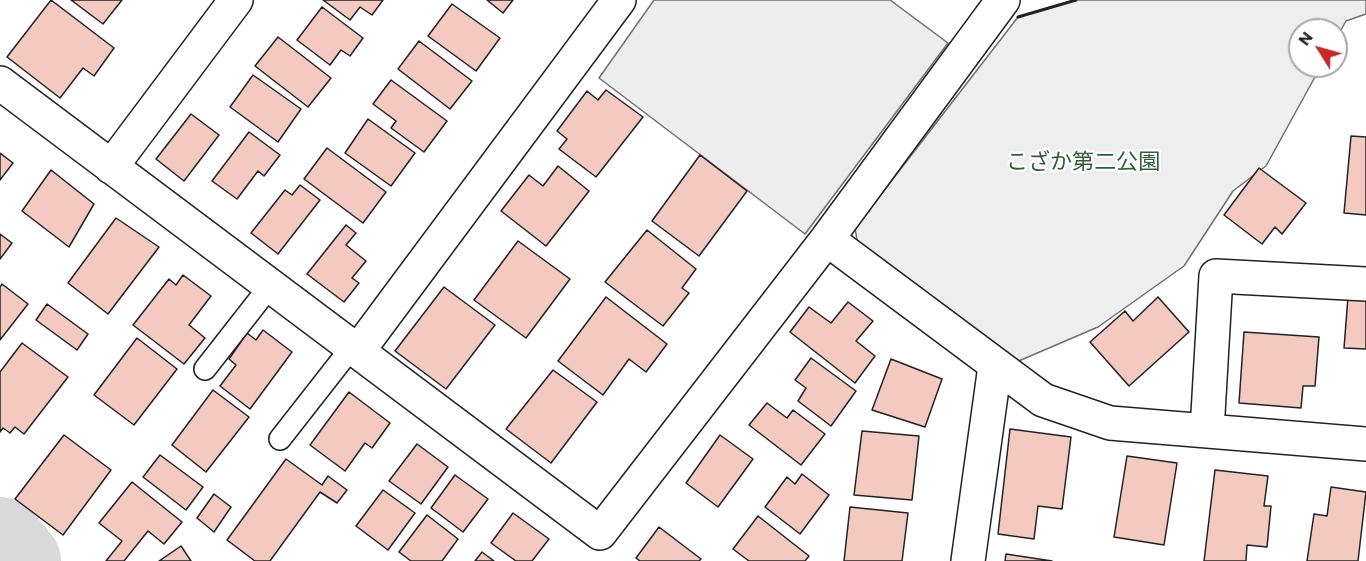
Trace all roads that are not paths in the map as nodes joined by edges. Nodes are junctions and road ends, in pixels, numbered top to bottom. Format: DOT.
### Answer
graph roads {
  1 [pos="236,0"];
  2 [pos="619,0"];
  3 [pos="1003,0"];
  4 [pos="0,84"];
  5 [pos="111,167"];
  6 [pos="827,239"];
  7 [pos="1366,284"];
  8 [pos="270,286"];
  9 [pos="355,349"];
  10 [pos="995,366"];
  11 [pos="205,369"];
  12 [pos="1207,431"];
  13 [pos="280,439"];
  14 [pos="1366,444"];
  15 [pos="602,547"];
  16 [pos="968,561"];
  1 -- 5 [label="street"];
  2 -- 9 [label="street"];
  3 -- 6 [label="street"];
  4 -- 5 [label="street"];
  5 -- 8 [label="street"];
  6 -- 10 [label="street"];
  6 -- 15 [label="street"];
  7 -- 12 [label="street"];
  8 -- 9 [label="street"];
  8 -- 11 [label="lane"];
  9 -- 13 [label="lane"];
  9 -- 15 [label="street"];
  10 -- 12 [label="street"];
  10 -- 16 [label="street"];
  12 -- 14 [label="street"];
}
